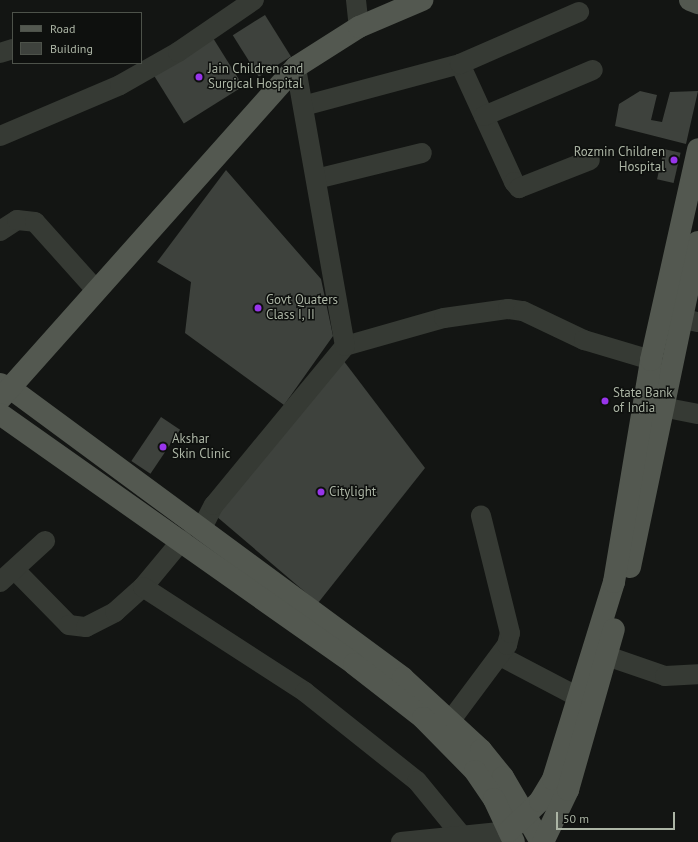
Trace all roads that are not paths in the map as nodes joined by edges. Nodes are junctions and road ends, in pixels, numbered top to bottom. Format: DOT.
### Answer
graph roads {
  1 [pos="254,0"];
  2 [pos="356,0"];
  3 [pos="422,0"];
  4 [pos="690,0"];
  5 [pos="698,3"];
  6 [pos="579,12"];
  7 [pos="359,27"];
  8 [pos="12,49"];
  9 [pos="0,53"];
  10 [pos="460,64"];
  11 [pos="296,67"];
  12 [pos="593,70"];
  13 [pos="303,106"];
  14 [pos="484,116"];
  15 [pos="0,136"];
  16 [pos="698,149"];
  17 [pos="422,153"];
  18 [pos="590,160"];
  19 [pos="316,180"];
  20 [pos="0,231"];
  21 [pos="698,243"];
  22 [pos="97,291"];
  23 [pos="689,320"];
  24 [pos="345,346"];
  25 [pos="651,360"];
  26 [pos="3,391"];
  27 [pos="662,407"];
  28 [pos="0,414"];
  29 [pos="698,414"];
  30 [pos="481,516"];
  31 [pos="201,530"];
  32 [pos="182,540"];
  33 [pos="45,541"];
  34 [pos="15,570"];
  35 [pos="0,582"];
  36 [pos="143,587"];
  37 [pos="500,656"];
  38 [pos="607,656"];
  39 [pos="698,674"];
  40 [pos="578,697"];
  41 [pos="452,720"];
  42 [pos="527,815"];
  43 [pos="462,836"];
  44 [pos="511,836"];
  45 [pos="401,842"];
  46 [pos="542,842"];
  1 -- 15 [label="street"];
  2 -- 7 [label="street"];
  3 -- 7 [label="main road"];
  4 -- 5 [label="main road"];
  6 -- 10 [label="street"];
  7 -- 11 [label="main road"];
  8 -- 9 [label="street"];
  10 -- 13 [label="street"];
  10 -- 14 [label="street"];
  11 -- 13 [label="street"];
  11 -- 22 [label="main road"];
  12 -- 14 [label="street"];
  13 -- 19 [label="street"];
  14 -- 18 [label="street"];
  16 -- 25 [label="main road"];
  17 -- 19 [label="street"];
  19 -- 24 [label="street"];
  20 -- 22 [label="street"];
  21 -- 23 [label="main road"];
  22 -- 26 [label="main road"];
  23 -- 27 [label="main road"];
  24 -- 25 [label="street"];
  24 -- 31 [label="street"];
  25 -- 40 [label="main road"];
  26 -- 31 [label="main road"];
  27 -- 29 [label="street"];
  27 -- 38 [label="main road"];
  28 -- 32 [label="main road"];
  30 -- 37 [label="street"];
  31 -- 41 [label="main road"];
  32 -- 36 [label="street"];
  32 -- 44 [label="main road"];
  33 -- 34 [label="street"];
  34 -- 35 [label="street"];
  34 -- 36 [label="street"];
  36 -- 43 [label="street"];
  37 -- 40 [label="street"];
  37 -- 41 [label="street"];
  38 -- 39 [label="street"];
  38 -- 46 [label="main road"];
  40 -- 42 [label="main road"];
  41 -- 42 [label="main road"];
  42 -- 44 [label="main road"];
  42 -- 46 [label="main road"];
  43 -- 44 [label="street"];
  43 -- 45 [label="street"];
}
